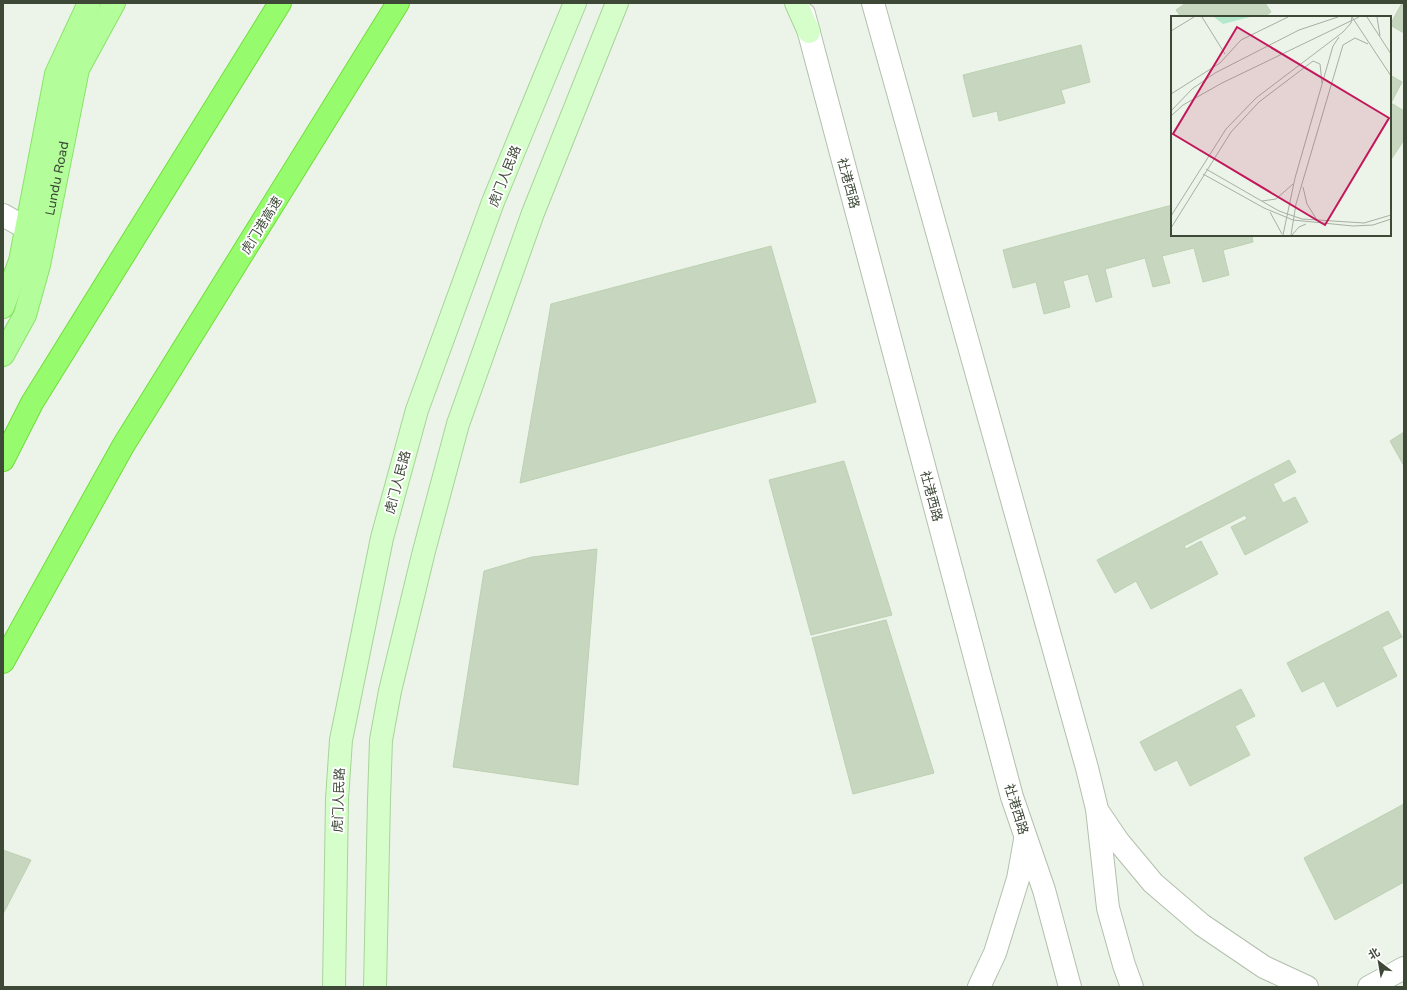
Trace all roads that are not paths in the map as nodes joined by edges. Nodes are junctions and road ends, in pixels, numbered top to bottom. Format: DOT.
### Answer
graph roads {
  1 [pos="89,3"];
  2 [pos="114,3"];
  3 [pos="280,3"];
  4 [pos="398,3"];
  5 [pos="575,3"];
  6 [pos="616,3"];
  7 [pos="796,3"];
  8 [pos="802,3"];
  9 [pos="873,3"];
  10 [pos="809,32"];
  11 [pos="3,215"];
  12 [pos="26,228"];
  13 [pos="3,307"];
  14 [pos="3,354"];
  15 [pos="3,460"];
  16 [pos="3,662"];
  17 [pos="1097,808"];
  18 [pos="1025,836"];
  19 [pos="1404,968"];
  20 [pos="334,987"];
  21 [pos="375,987"];
  22 [pos="979,987"];
  23 [pos="1070,987"];
  24 [pos="1132,987"];
  25 [pos="1307,987"];
  26 [pos="1369,987"];
  1 -- 12 [label="main road, Lundu Road"];
  2 -- 14 [label="main road, Lundu Road"];
  3 -- 15 [label="highway"];
  4 -- 16 [label="highway, 虎门港高速"];
  5 -- 20 [label="main road, 虎门人民路"];
  6 -- 21 [label="main road"];
  7 -- 10 [label="main road"];
  8 -- 10 [label="street, 社港西路"];
  9 -- 17 [label="street"];
  10 -- 18 [label="street, 社港西路"];
  11 -- 12 [label="street"];
  12 -- 13 [label="main road, Lundu Road"];
  17 -- 24 [label="street"];
  17 -- 25 [label="street"];
  18 -- 22 [label="street"];
  18 -- 23 [label="street, 社港西路"];
  19 -- 26 [label="street"];
}
